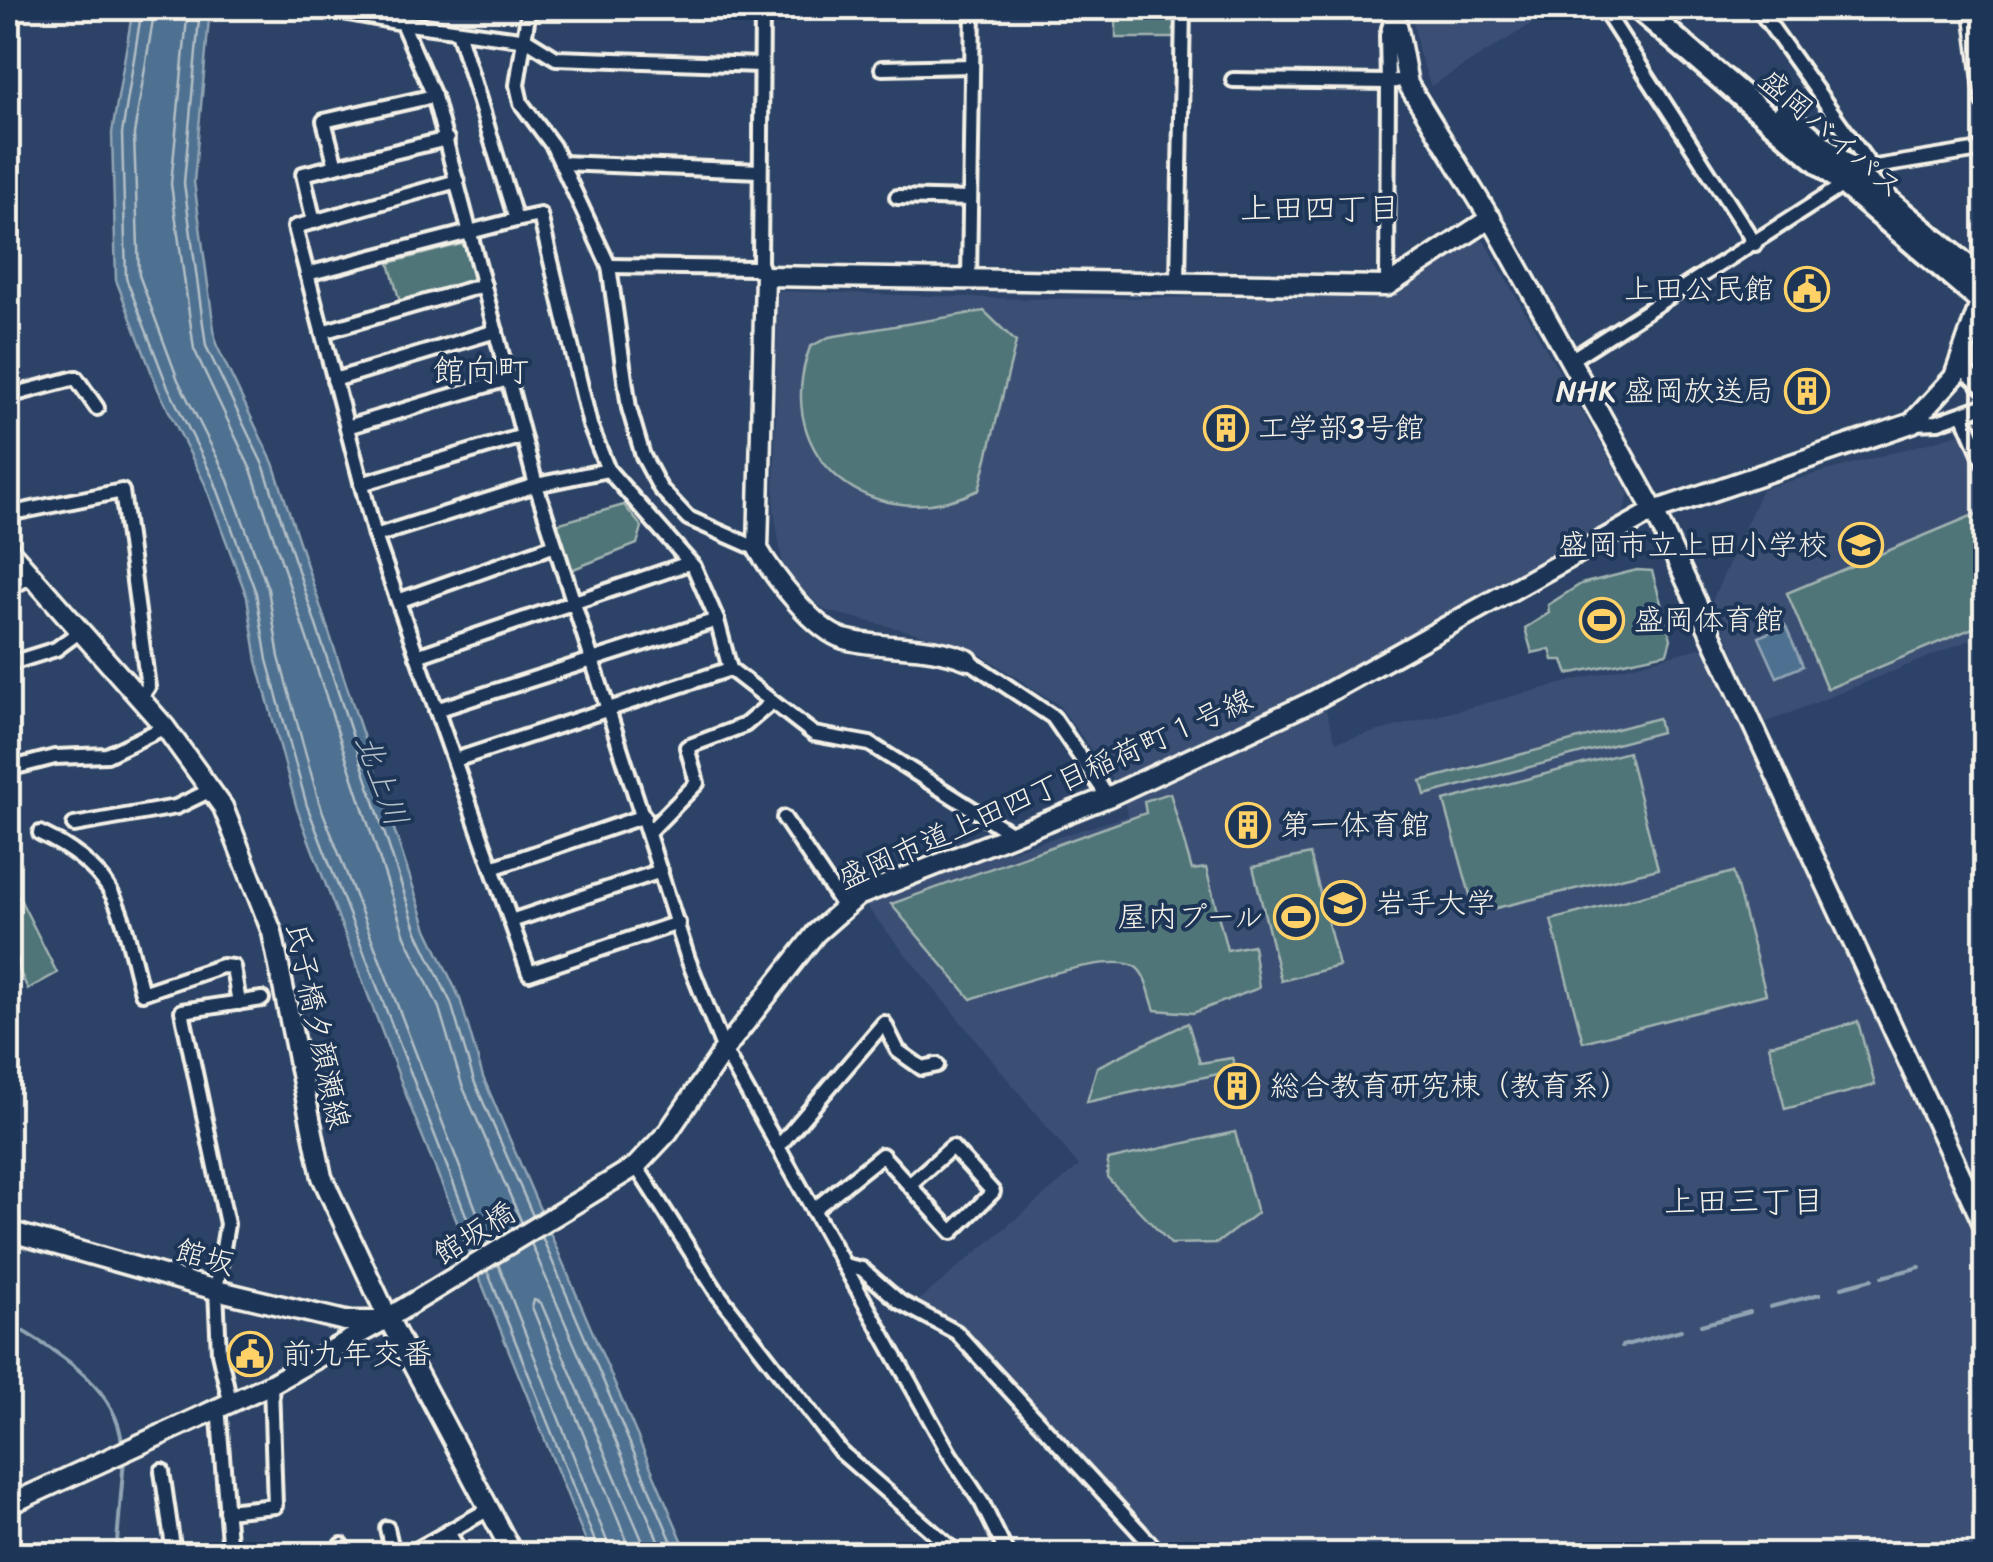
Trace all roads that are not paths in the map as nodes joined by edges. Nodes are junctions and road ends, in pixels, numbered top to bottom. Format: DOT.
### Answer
graph roads {
  1 [pos="348,8"];
  2 [pos="529,8"];
  3 [pos="762,8"];
  4 [pos="973,8"];
  5 [pos="1183,8"];
  6 [pos="1603,8"];
  7 [pos="1638,8"];
  8 [pos="1661,8"];
  9 [pos="1758,8"];
  10 [pos="1917,8"];
  11 [pos="1974,8"];
  12 [pos="1394,10"];
  13 [pos="1890,11"];
  14 [pos="402,23"];
  15 [pos="458,31"];
  16 [pos="527,40"];
  17 [pos="762,65"];
  18 [pos="972,66"];
  19 [pos="882,68"];
  20 [pos="1233,80"];
  21 [pos="1398,81"];
  22 [pos="434,96"];
  23 [pos="1986,101"];
  24 [pos="447,139"];
  25 [pos="1986,149"];
  26 [pos="561,163"];
  27 [pos="336,166"];
  28 [pos="760,171"];
  29 [pos="1858,177"];
  30 [pos="457,181"];
  31 [pos="896,197"];
  32 [pos="969,199"];
  33 [pos="1491,218"];
  34 [pos="516,220"];
  35 [pos="314,222"];
  36 [pos="470,230"];
  37 [pos="1755,244"];
  38 [pos="609,266"];
  39 [pos="306,274"];
  40 [pos="765,276"];
  41 [pos="969,280"];
  42 [pos="1178,282"];
  43 [pos="484,284"];
  44 [pos="1386,286"];
  45 [pos="1984,294"];
  46 [pos="496,331"];
  47 [pos="322,332"];
  48 [pos="1966,346"];
  49 [pos="1572,359"];
  50 [pos="508,378"];
  51 [pos="334,380"];
  52 [pos="1986,390"];
  53 [pos="8,396"];
  54 [pos="1986,405"];
  55 [pos="97,408"];
  56 [pos="1964,416"];
  57 [pos="1912,422"];
  58 [pos="346,427"];
  59 [pos="523,436"];
  60 [pos="1986,467"];
  61 [pos="608,470"];
  62 [pos="362,484"];
  63 [pos="536,485"];
  64 [pos="1654,511"];
  65 [pos="8,514"];
  66 [pos="375,536"];
  67 [pos="555,544"];
  68 [pos="8,549"];
  69 [pos="758,549"];
  70 [pos="688,562"];
  71 [pos="31,576"];
  72 [pos="8,589"];
  73 [pos="398,600"];
  74 [pos="574,602"];
  75 [pos="717,620"];
  76 [pos="79,632"];
  77 [pos="417,656"];
  78 [pos="593,660"];
  79 [pos="968,660"];
  80 [pos="8,664"];
  81 [pos="730,669"];
  82 [pos="140,699"];
  83 [pos="772,702"];
  84 [pos="609,709"];
  85 [pos="436,710"];
  86 [pos="165,727"];
  87 [pos="455,760"];
  88 [pos="8,770"];
  89 [pos="213,790"];
  90 [pos="1108,797"];
  91 [pos="644,816"];
  92 [pos="784,818"];
  93 [pos="74,824"];
  94 [pos="649,832"];
  95 [pos="40,834"];
  96 [pos="1012,834"];
  97 [pos="492,868"];
  98 [pos="661,871"];
  99 [pos="844,906"];
  100 [pos="511,922"];
  101 [pos="678,923"];
  102 [pos="262,1000"];
  103 [pos="239,1002"];
  104 [pos="724,1050"];
  105 [pos="937,1065"];
  106 [pos="778,1147"];
  107 [pos="636,1166"];
  108 [pos="910,1186"];
  109 [pos="588,1194"];
  110 [pos="813,1210"];
  111 [pos="1986,1230"];
  112 [pos="8,1231"];
  113 [pos="844,1265"];
  114 [pos="216,1290"];
  115 [pos="388,1318"];
  116 [pos="271,1384"];
  117 [pos="224,1404"];
  118 [pos="162,1471"];
  119 [pos="8,1505"];
  120 [pos="489,1509"];
  121 [pos="226,1511"];
  122 [pos="388,1528"];
  123 [pos="448,1532"];
  124 [pos="174,1554"];
  125 [pos="230,1554"];
  126 [pos="393,1554"];
  127 [pos="409,1554"];
  128 [pos="461,1554"];
  129 [pos="513,1554"];
  130 [pos="958,1554"];
  131 [pos="1006,1554"];
  132 [pos="1160,1554"];
  1 -- 14 [label="street"];
  2 -- 16 [label="street"];
  3 -- 17 [label="street"];
  4 -- 18 [label="street"];
  5 -- 42 [label="street"];
  6 -- 37 [label="street"];
  7 -- 29 [label="highway, 盛岡バイパス"];
  8 -- 29 [label="highway, 盛岡バイパス"];
  9 -- 29 [label="street"];
  10 -- 13 [label="street"];
  11 -- 23 [label="street"];
  12 -- 21 [label="street"];
  14 -- 15 [label="street"];
  14 -- 22 [label="street"];
  15 -- 16 [label="street"];
  15 -- 34 [label="street"];
  16 -- 17 [label="street"];
  16 -- 26 [label="street"];
  17 -- 28 [label="street"];
  18 -- 19 [label="street"];
  18 -- 32 [label="street"];
  20 -- 21 [label="street"];
  21 -- 33 [label="street"];
  21 -- 44 [label="street"];
  22 -- 24 [label="street"];
  22 -- 27 [label="street"];
  24 -- 27 [label="street"];
  24 -- 30 [label="street"];
  25 -- 29 [label="street"];
  26 -- 28 [label="street"];
  26 -- 38 [label="street"];
  27 -- 35 [label="street"];
  28 -- 40 [label="street"];
  29 -- 37 [label="street"];
  29 -- 45 [label="highway, 盛岡バイパス"];
  30 -- 35 [label="street"];
  30 -- 36 [label="street"];
  31 -- 32 [label="street"];
  32 -- 41 [label="street"];
  33 -- 44 [label="street"];
  33 -- 49 [label="street"];
  34 -- 36 [label="street"];
  34 -- 61 [label="street"];
  35 -- 39 [label="street"];
  36 -- 39 [label="street"];
  36 -- 43 [label="street"];
  37 -- 49 [label="street"];
  38 -- 40 [label="street"];
  38 -- 69 [label="street"];
  39 -- 47 [label="street"];
  40 -- 41 [label="street"];
  40 -- 69 [label="street"];
  41 -- 42 [label="street"];
  42 -- 44 [label="street"];
  43 -- 46 [label="street"];
  43 -- 47 [label="street"];
  45 -- 48 [label="street, 盛岡市道上田四丁目稲荷町１号線"];
  46 -- 50 [label="street"];
  46 -- 51 [label="street"];
  47 -- 51 [label="street"];
  48 -- 52 [label="street"];
  48 -- 57 [label="street, 盛岡市道上田四丁目稲荷町１号線"];
  49 -- 64 [label="street"];
  50 -- 58 [label="street"];
  50 -- 59 [label="street"];
  51 -- 58 [label="street"];
  53 -- 55 [label="street"];
  54 -- 56 [label="street"];
  56 -- 57 [label="street"];
  56 -- 60 [label="street"];
  57 -- 64 [label="street, 盛岡市道上田四丁目稲荷町１号線"];
  58 -- 62 [label="street"];
  59 -- 62 [label="street"];
  59 -- 63 [label="street"];
  61 -- 63 [label="street"];
  61 -- 70 [label="street"];
  62 -- 66 [label="street"];
  63 -- 66 [label="street"];
  63 -- 67 [label="street"];
  64 -- 90 [label="street, 盛岡市道上田四丁目稲荷町１号線"];
  64 -- 111 [label="street"];
  65 -- 82 [label="street"];
  66 -- 73 [label="street"];
  67 -- 73 [label="street"];
  67 -- 74 [label="street"];
  68 -- 71 [label="street, 氏子橋夕顔瀬線"];
  69 -- 79 [label="street"];
  70 -- 74 [label="street"];
  70 -- 75 [label="street"];
  71 -- 72 [label="street"];
  71 -- 76 [label="street, 氏子橋夕顔瀬線"];
  73 -- 77 [label="street"];
  74 -- 77 [label="street"];
  74 -- 78 [label="street"];
  75 -- 78 [label="street"];
  75 -- 81 [label="street"];
  76 -- 80 [label="street"];
  76 -- 82 [label="street, 氏子橋夕顔瀬線"];
  77 -- 85 [label="street"];
  78 -- 84 [label="street"];
  78 -- 85 [label="street"];
  79 -- 90 [label="street"];
  81 -- 83 [label="street"];
  81 -- 84 [label="street"];
  82 -- 86 [label="street, 氏子橋夕顔瀬線"];
  83 -- 94 [label="street"];
  83 -- 96 [label="street"];
  84 -- 87 [label="street"];
  84 -- 91 [label="street"];
  85 -- 87 [label="street"];
  86 -- 88 [label="street"];
  86 -- 89 [label="street, 氏子橋夕顔瀬線"];
  87 -- 97 [label="street"];
  89 -- 93 [label="street"];
  89 -- 115 [label="street, 氏子橋夕顔瀬線"];
  90 -- 96 [label="street, 盛岡市道上田四丁目稲荷町１号線"];
  91 -- 94 [label="street"];
  91 -- 97 [label="street"];
  92 -- 99 [label="street"];
  94 -- 98 [label="street"];
  95 -- 103 [label="street"];
  96 -- 99 [label="street, 盛岡市道上田四丁目稲荷町１号線"];
  97 -- 100 [label="street"];
  98 -- 100 [label="street"];
  98 -- 101 [label="street"];
  99 -- 104 [label="street, 盛岡市道上田四丁目稲荷町１号線"];
  100 -- 101 [label="street"];
  101 -- 104 [label="street"];
  102 -- 103 [label="street"];
  103 -- 114 [label="street"];
  104 -- 106 [label="street"];
  104 -- 107 [label="street, 盛岡市道上田四丁目稲荷町１号線"];
  105 -- 106 [label="street"];
  106 -- 110 [label="street"];
  107 -- 109 [label="street, 盛岡市道上田四丁目稲荷町１号線"];
  107 -- 130 [label="street"];
  108 -- 108 [label="street"];
  108 -- 110 [label="street"];
  109 -- 115 [label="street, 館坂橋"];
  110 -- 113 [label="street"];
  112 -- 114 [label="street, 館坂"];
  113 -- 131 [label="street"];
  113 -- 132 [label="street"];
  114 -- 115 [label="street, 館坂"];
  114 -- 117 [label="street"];
  115 -- 116 [label="street, 館坂橋"];
  115 -- 120 [label="street, 氏子橋夕顔瀬線"];
  116 -- 117 [label="street, 館坂橋"];
  116 -- 121 [label="street"];
  117 -- 119 [label="street, 館坂橋"];
  117 -- 121 [label="street"];
  118 -- 124 [label="street"];
  120 -- 123 [label="street"];
  120 -- 129 [label="street, 氏子橋夕顔瀬線"];
  121 -- 125 [label="street"];
  122 -- 126 [label="street"];
  123 -- 127 [label="street"];
  123 -- 128 [label="street"];
}
